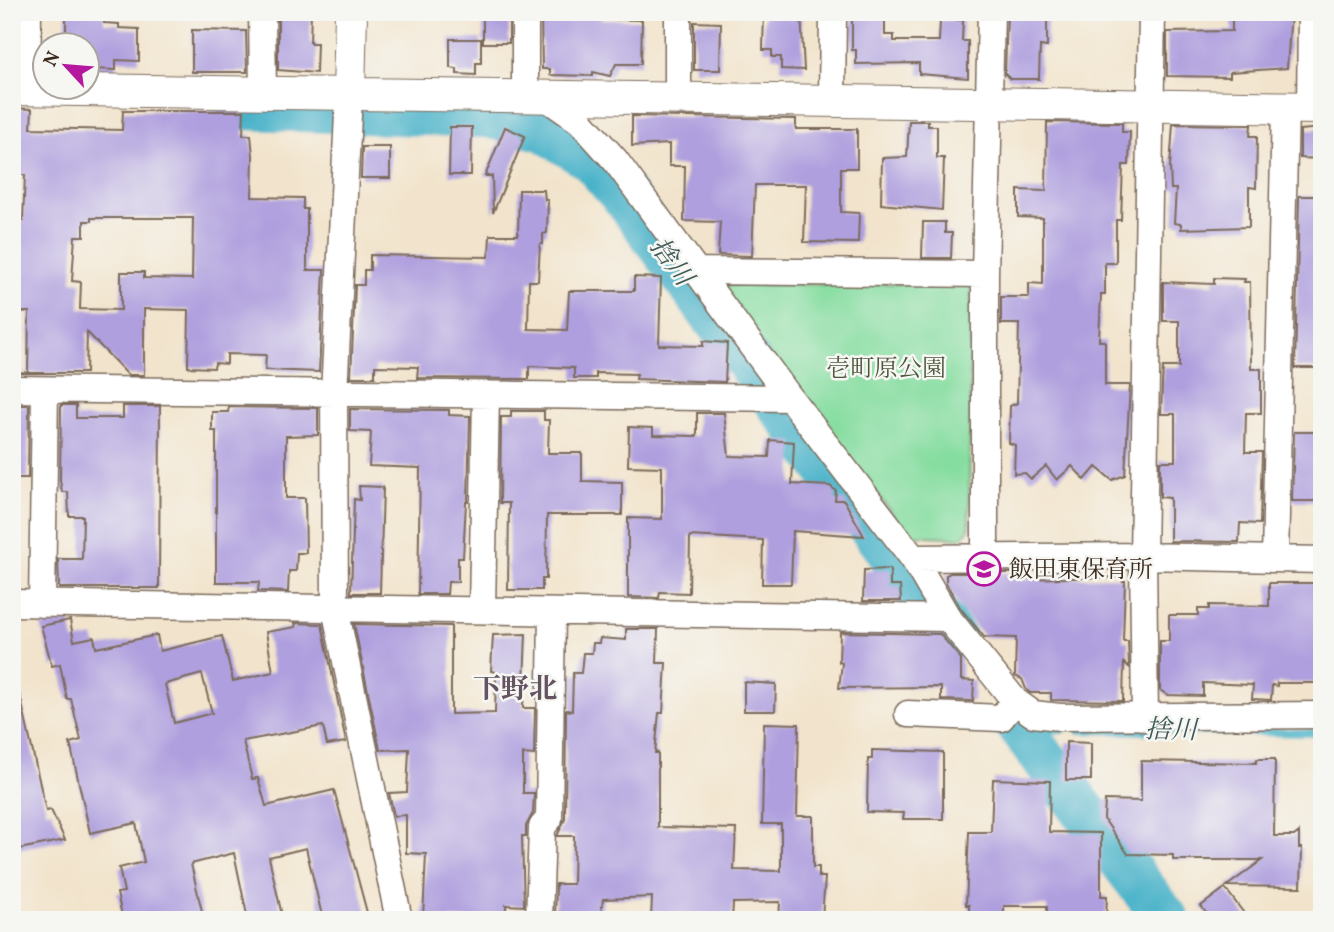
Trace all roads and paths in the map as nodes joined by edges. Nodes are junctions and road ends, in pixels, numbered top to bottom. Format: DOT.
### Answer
graph roads {
  1 [pos="28,12"];
  2 [pos="262,12"];
  3 [pos="351,12"];
  4 [pos="525,12"];
  5 [pos="678,12"];
  6 [pos="834,12"];
  7 [pos="991,12"];
  8 [pos="1152,12"];
  9 [pos="1311,12"];
  10 [pos="20,89"];
  11 [pos="263,94"];
  12 [pos="349,95"];
  13 [pos="535,97"];
  14 [pos="678,99"];
  15 [pos="832,101"];
  16 [pos="989,103"];
  17 [pos="1151,105"];
  18 [pos="1306,107"];
  19 [pos="699,271"];
  20 [pos="985,274"];
  21 [pos="12,389"];
  22 [pos="45,390"];
  23 [pos="334,394"];
  24 [pos="486,395"];
  25 [pos="790,398"];
  26 [pos="1143,556"];
  27 [pos="913,558"];
  28 [pos="985,558"];
  29 [pos="1275,559"];
  30 [pos="1322,560"];
  31 [pos="12,603"];
  32 [pos="42,604"];
  33 [pos="335,608"];
  34 [pos="482,610"];
  35 [pos="552,612"];
  36 [pos="948,618"];
  37 [pos="1014,701"];
  38 [pos="908,714"];
  39 [pos="1322,715"];
  40 [pos="1145,718"];
  41 [pos="400,920"];
  42 [pos="539,920"];
  1 -- 10 [label="street"];
  2 -- 11 [label="street"];
  3 -- 12 [label="street"];
  4 -- 13 [label="street"];
  5 -- 14 [label="street"];
  6 -- 15 [label="street"];
  7 -- 16 [label="street"];
  8 -- 17 [label="street"];
  9 -- 18 [label="street"];
  10 -- 11 [label="street"];
  11 -- 12 [label="street"];
  12 -- 13 [label="street"];
  12 -- 23 [label="street"];
  13 -- 14 [label="street"];
  13 -- 19 [label="street"];
  14 -- 15 [label="street"];
  15 -- 16 [label="street"];
  16 -- 17 [label="street"];
  16 -- 20 [label="street"];
  17 -- 18 [label="street"];
  17 -- 26 [label="street"];
  18 -- 29 [label="street"];
  19 -- 20 [label="street"];
  19 -- 25 [label="street"];
  20 -- 28 [label="street"];
  21 -- 22 [label="street"];
  22 -- 23 [label="street"];
  22 -- 32 [label="street"];
  23 -- 24 [label="street"];
  23 -- 33 [label="street"];
  24 -- 25 [label="street"];
  24 -- 34 [label="street"];
  25 -- 27 [label="street"];
  26 -- 28 [label="street"];
  26 -- 29 [label="street"];
  26 -- 40 [label="street"];
  27 -- 28 [label="street"];
  27 -- 36 [label="street"];
  29 -- 30 [label="street"];
  31 -- 32 [label="street"];
  32 -- 33 [label="street"];
  33 -- 34 [label="street"];
  33 -- 41 [label="street"];
  34 -- 35 [label="street"];
  35 -- 36 [label="street"];
  35 -- 42 [label="street"];
  36 -- 37 [label="street"];
  37 -- 38 [label="street"];
  37 -- 40 [label="street"];
  39 -- 40 [label="street"];
}
